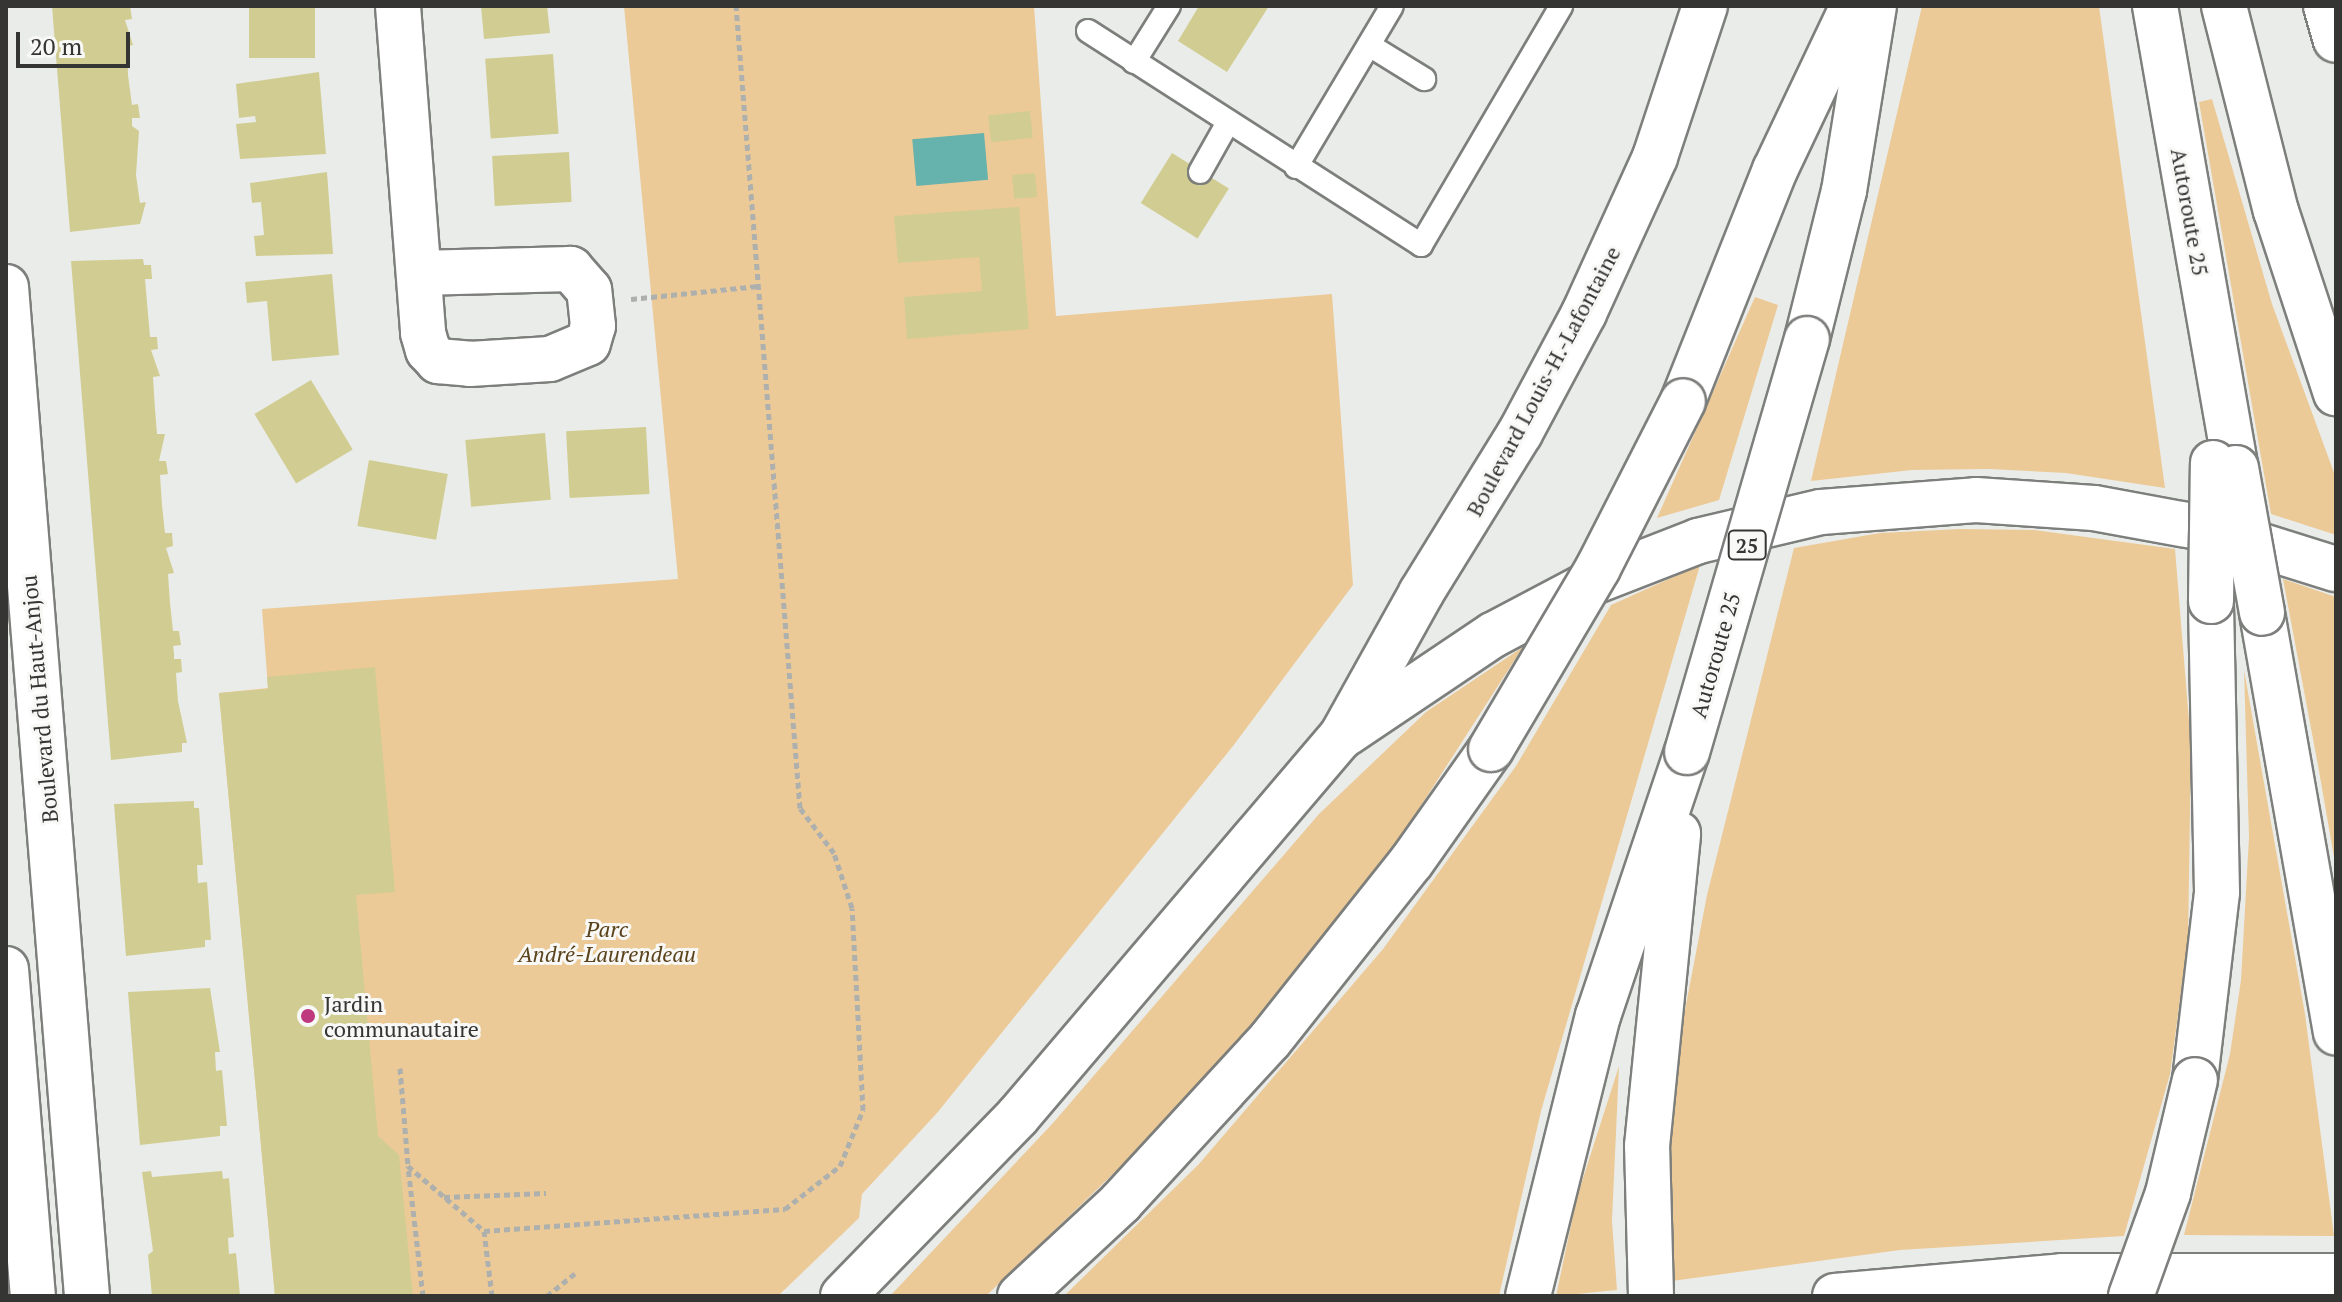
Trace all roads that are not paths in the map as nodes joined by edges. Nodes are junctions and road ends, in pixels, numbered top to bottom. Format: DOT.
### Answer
graph roads {
  1 [pos="398,6"];
  2 [pos="1169,6"];
  3 [pos="1392,6"];
  4 [pos="1561,6"];
  5 [pos="1705,6"];
  6 [pos="1853,6"];
  7 [pos="1874,6"];
  8 [pos="2155,6"];
  9 [pos="2224,6"];
  10 [pos="2326,6"];
  11 [pos="1088,31"];
  12 [pos="2336,40"];
  13 [pos="1369,45"];
  14 [pos="1134,62"];
  15 [pos="1424,79"];
  16 [pos="1227,124"];
  17 [pos="1296,167"];
  18 [pos="1200,172"];
  19 [pos="419,273"];
  20 [pos="6,287"];
  21 [pos="2336,393"];
  22 [pos="2224,466"];
  23 [pos="15,538"];
  24 [pos="2336,569"];
  25 [pos="1341,737"];
  26 [pos="1687,752"];
  27 [pos="63,967"];
  28 [pos="6,970"];
  29 [pos="2336,1033"];
  30 [pos="2336,1276"];
  31 [pos="33,1296"];
  32 [pos="87,1296"];
  33 [pos="843,1296"];
  34 [pos="1020,1296"];
  35 [pos="1528,1296"];
  36 [pos="1651,1296"];
  37 [pos="1835,1296"];
  38 [pos="2131,1296"];
  1 -- 19 [label="main road"];
  2 -- 14 [label="lane"];
  3 -- 13 [label="lane"];
  4 -- 17 [label="lane"];
  5 -- 25 [label="main road, Boulevard Louis-H.-Lafontaine"];
  6 -- 34 [label="main road, bridge"];
  7 -- 26 [label="main road, Autoroute 25 / 25, bridge"];
  8 -- 22 [label="main road, Autoroute 25"];
  9 -- 21 [label="main road"];
  10 -- 12 [label="main road"];
  11 -- 14 [label="lane"];
  13 -- 15 [label="lane"];
  13 -- 17 [label="lane"];
  14 -- 16 [label="lane"];
  16 -- 17 [label="lane"];
  16 -- 18 [label="lane"];
  19 -- 19 [label="main road"];
  20 -- 23 [label="main road, Boulevard du Haut-Anjou"];
  22 -- 29 [label="main road, Autoroute 25, bridge"];
  22 -- 38 [label="main road, bridge"];
  23 -- 27 [label="main road, Boulevard du Haut-Anjou"];
  24 -- 25 [label="main road"];
  25 -- 33 [label="main road"];
  26 -- 35 [label="main road, Autoroute 25 / 25"];
  26 -- 36 [label="main road"];
  27 -- 28 [label="main road"];
  27 -- 32 [label="main road, Boulevard du Haut-Anjou"];
  28 -- 31 [label="main road"];
  30 -- 37 [label="main road"];
}
